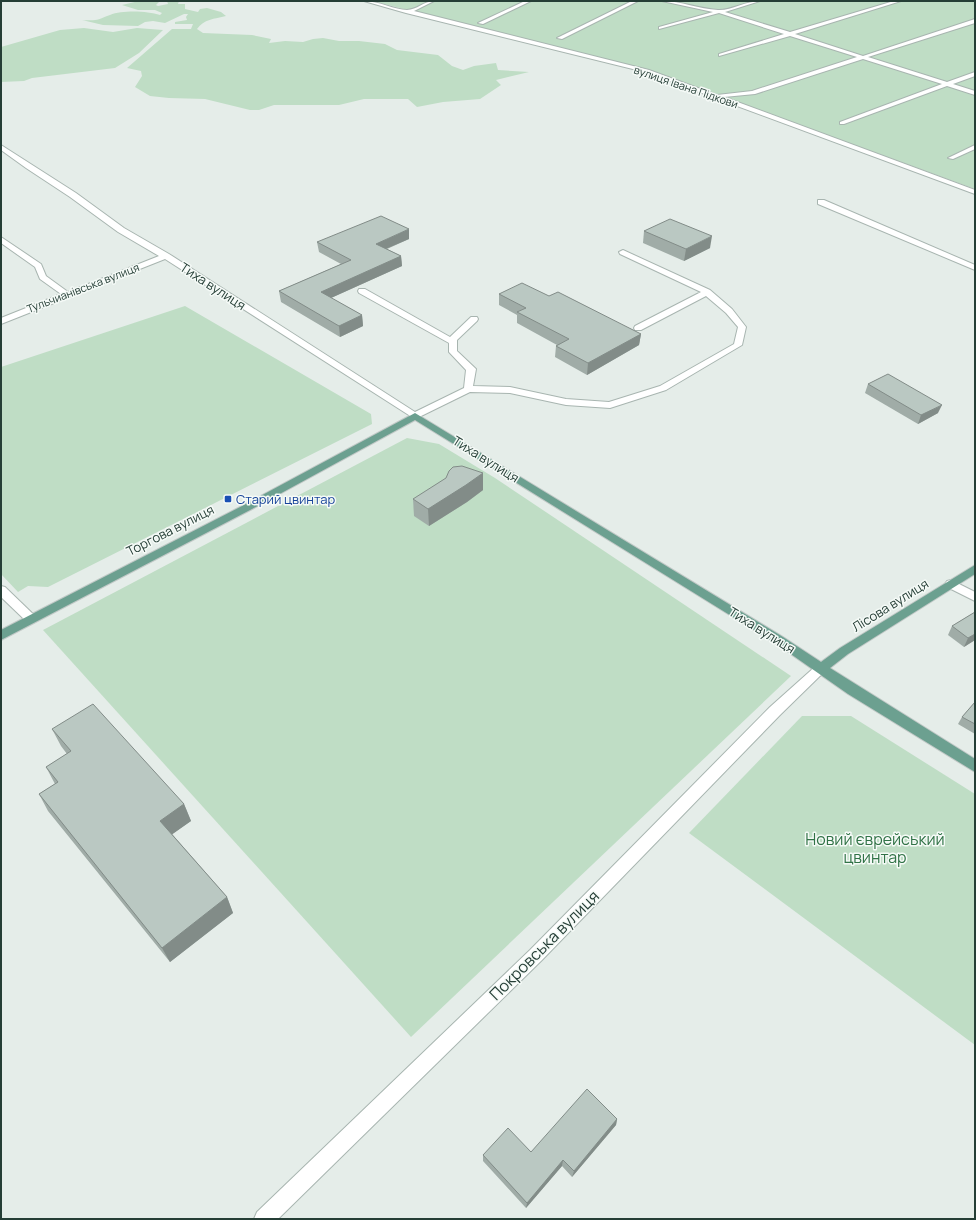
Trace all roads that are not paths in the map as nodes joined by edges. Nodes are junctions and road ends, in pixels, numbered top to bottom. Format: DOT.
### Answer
graph roads {
  1 [pos="366,1"];
  2 [pos="432,1"];
  3 [pos="529,1"];
  4 [pos="636,1"];
  5 [pos="664,1"];
  6 [pos="758,1"];
  7 [pos="898,1"];
  8 [pos="408,12"];
  9 [pos="720,12"];
  10 [pos="975,21"];
  11 [pos="481,23"];
  12 [pos="661,28"];
  13 [pos="789,33"];
  14 [pos="560,38"];
  15 [pos="721,55"];
  16 [pos="861,56"];
  17 [pos="975,74"];
  18 [pos="945,84"];
  19 [pos="975,93"];
  20 [pos="716,97"];
  21 [pos="842,123"];
  22 [pos="975,147"];
  23 [pos="1,148"];
  24 [pos="951,158"];
  25 [pos="975,192"];
  26 [pos="821,202"];
  27 [pos="1,239"];
  28 [pos="623,252"];
  29 [pos="166,256"];
  30 [pos="975,268"];
  31 [pos="362,291"];
  32 [pos="707,292"];
  33 [pos="67,295"];
  34 [pos="474,319"];
  35 [pos="1,320"];
  36 [pos="638,328"];
  37 [pos="453,342"];
  38 [pos="468,389"];
  39 [pos="415,416"];
  40 [pos="975,569"];
  41 [pos="951,584"];
  42 [pos="1,590"];
  43 [pos="975,597"];
  44 [pos="30,618"];
  45 [pos="1,635"];
  46 [pos="821,668"];
  47 [pos="975,766"];
  48 [pos="264,1219"];
  1 -- 8 [label="street, вулиця Івана Підкови"];
  2 -- 8 [label="street"];
  3 -- 11 [label="street"];
  4 -- 14 [label="street"];
  5 -- 9 [label="street"];
  6 -- 9 [label="street"];
  7 -- 13 [label="street"];
  8 -- 20 [label="street, вулиця Івана Підкови"];
  9 -- 12 [label="street"];
  9 -- 13 [label="street"];
  10 -- 16 [label="street"];
  13 -- 15 [label="street"];
  13 -- 16 [label="street"];
  16 -- 18 [label="street"];
  16 -- 20 [label="street"];
  17 -- 18 [label="street"];
  18 -- 19 [label="street"];
  18 -- 21 [label="street"];
  20 -- 25 [label="street, вулиця Івана Підкови"];
  22 -- 24 [label="street"];
  23 -- 29 [label="street, Тиха вулиця"];
  26 -- 30 [label="street"];
  27 -- 33 [label="street"];
  28 -- 32 [label="street"];
  29 -- 33 [label="street, Тульчианівська вулиця"];
  29 -- 39 [label="street, Тиха вулиця"];
  31 -- 37 [label="street"];
  32 -- 36 [label="street"];
  32 -- 38 [label="street"];
  33 -- 35 [label="street, Тульчианівська вулиця"];
  34 -- 37 [label="street"];
  37 -- 38 [label="street"];
  38 -- 39 [label="street"];
  39 -- 44 [label="main road, Торгова вулиця"];
  39 -- 46 [label="main road, Тиха вулиця"];
  40 -- 41 [label="main road, Лісова вулиця"];
  41 -- 43 [label="street"];
  41 -- 46 [label="main road, Лісова вулиця"];
  42 -- 44 [label="street"];
  44 -- 45 [label="main road, Торгова вулиця"];
  46 -- 47 [label="main road, Тиха вулиця"];
  46 -- 48 [label="street, Покровська вулиця"];
}
